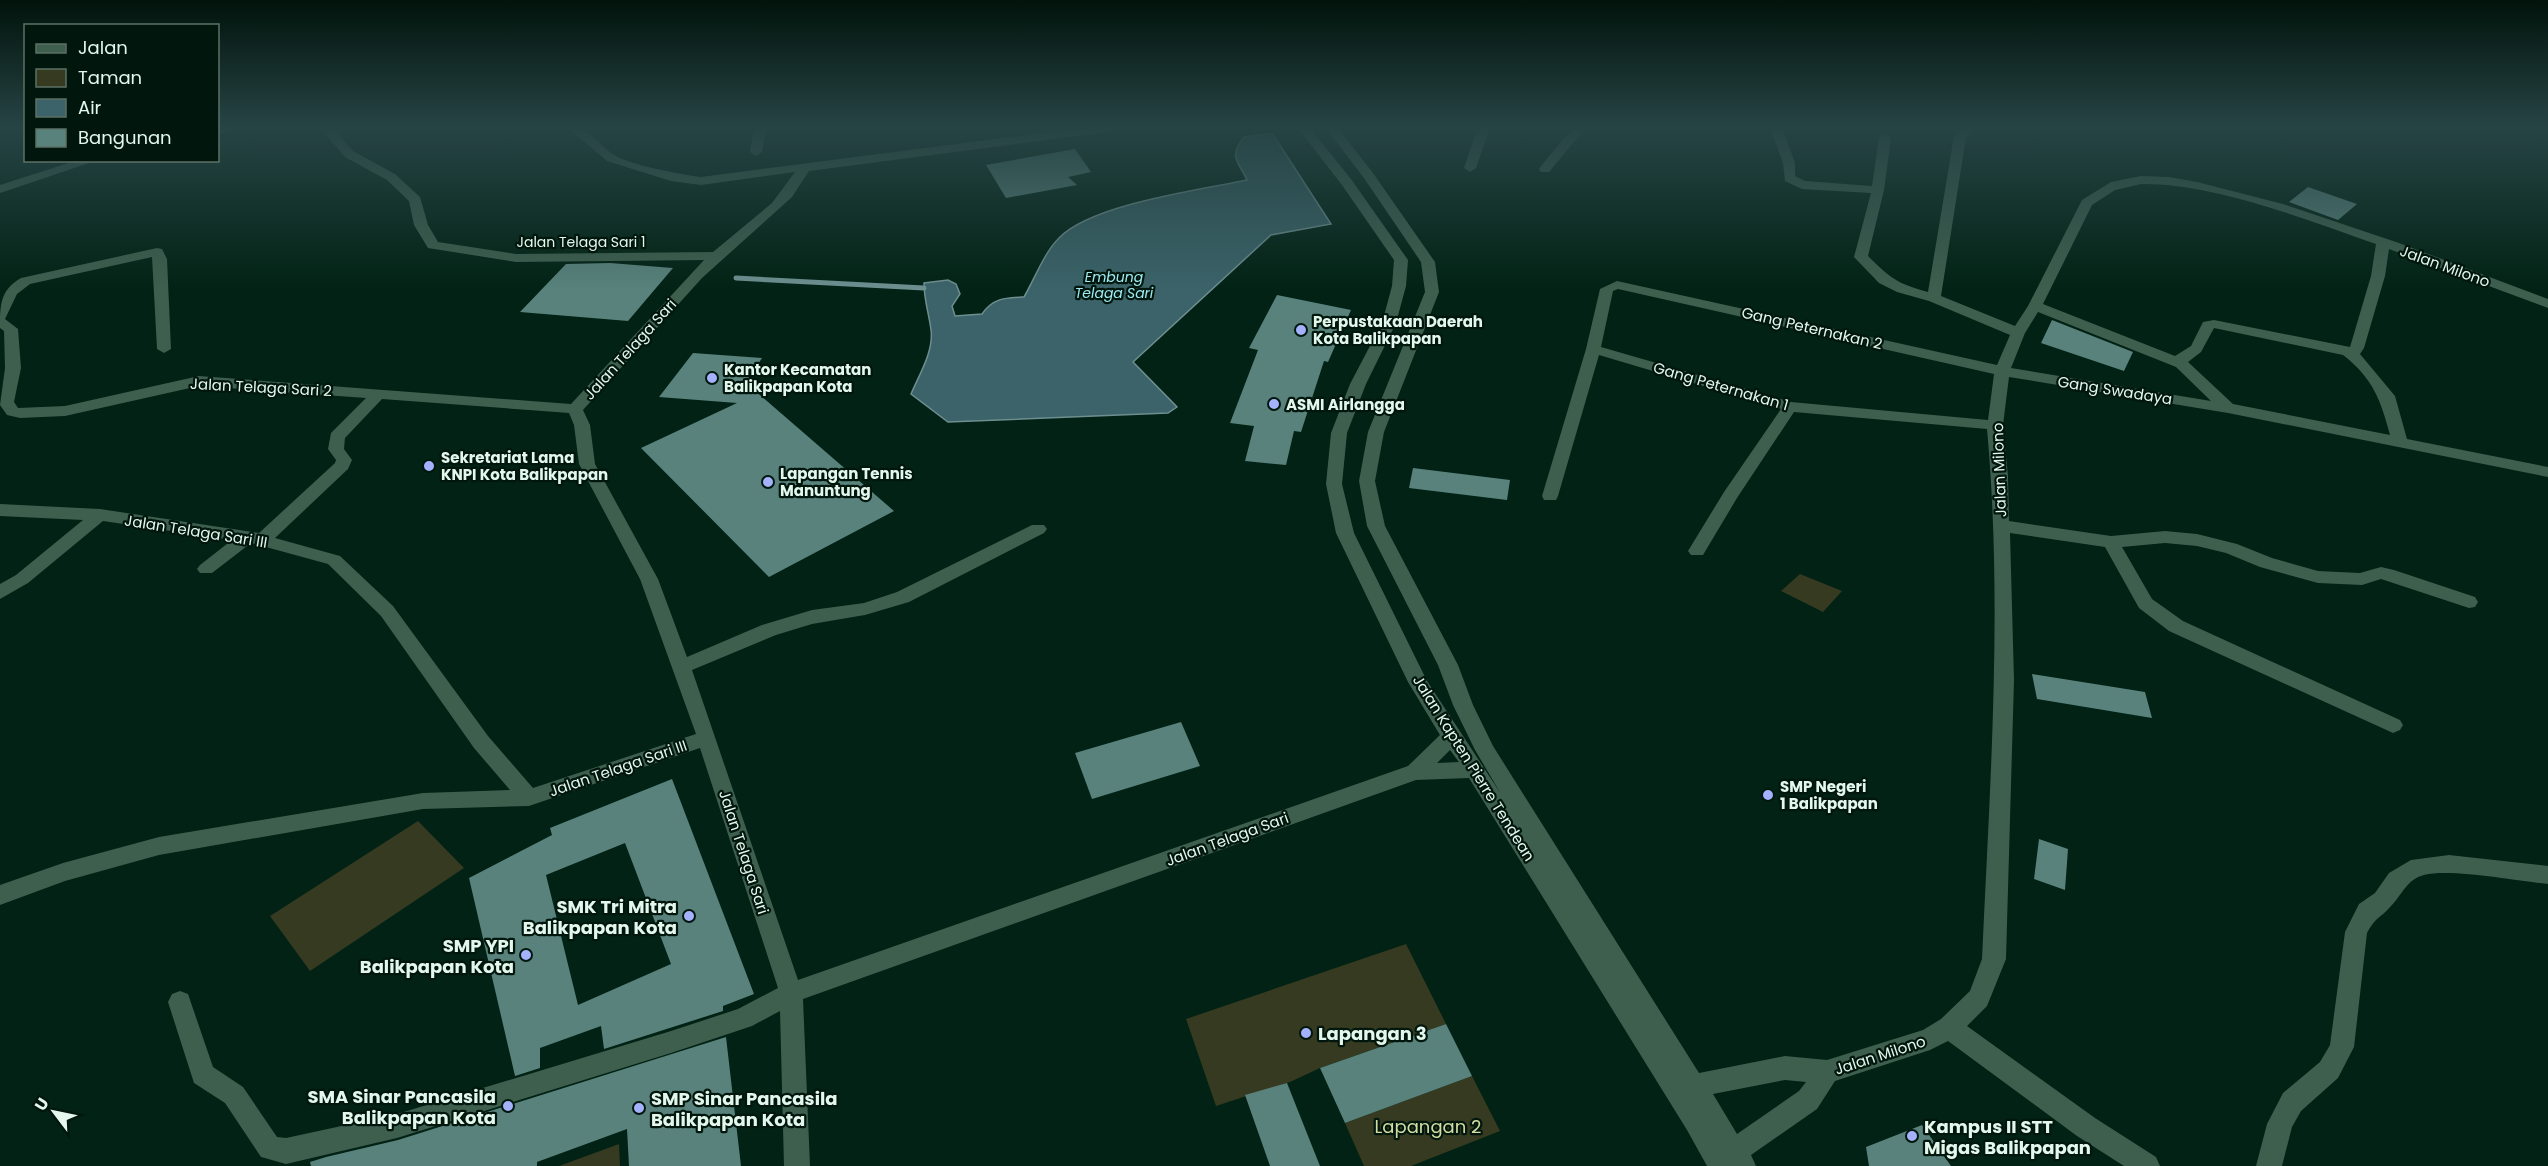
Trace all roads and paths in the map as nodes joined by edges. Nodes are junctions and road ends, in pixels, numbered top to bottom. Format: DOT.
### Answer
graph roads {
  1 [pos="24,181"];
  2 [pos="395,181"];
  3 [pos="798,181"];
  4 [pos="1347,181"];
  5 [pos="1373,181"];
  6 [pos="1792,181"];
  7 [pos="1879,181"];
  8 [pos="1953,181"];
  9 [pos="2150,181"];
  10 [pos="2169,181"];
  11 [pos="0,189"];
  12 [pos="1878,190"];
  13 [pos="2383,243"];
  14 [pos="716,256"];
  15 [pos="1934,298"];
  16 [pos="2548,304"];
  17 [pos="2035,306"];
  18 [pos="0,316"];
  19 [pos="0,322"];
  20 [pos="2018,333"];
  21 [pos="164,349"];
  22 [pos="1593,349"];
  23 [pos="2352,354"];
  24 [pos="2174,361"];
  25 [pos="2002,371"];
  26 [pos="379,394"];
  27 [pos="1790,407"];
  28 [pos="2228,408"];
  29 [pos="575,409"];
  30 [pos="1995,425"];
  31 [pos="2400,443"];
  32 [pos="2548,472"];
  33 [pos="1550,496"];
  34 [pos="0,510"];
  35 [pos="100,515"];
  36 [pos="2001,526"];
  37 [pos="1038,529"];
  38 [pos="255,538"];
  39 [pos="2111,542"];
  40 [pos="1696,551"];
  41 [pos="206,568"];
  42 [pos="0,593"];
  43 [pos="2469,602"];
  44 [pos="681,667"];
  45 [pos="2393,724"];
  46 [pos="1452,735"];
  47 [pos="707,738"];
  48 [pos="1475,770"];
  49 [pos="1415,772"];
  50 [pos="529,798"];
  51 [pos="2548,875"];
  52 [pos="0,895"];
  53 [pos="791,993"];
  54 [pos="180,1002"];
  55 [pos="1949,1028"];
  56 [pos="1827,1072"];
  57 [pos="1693,1086"];
  58 [pos="1706,1123"];
  59 [pos="1733,1161"];
  60 [pos="797,1166"];
  61 [pos="2147,1166"];
  62 [pos="2269,1166"];
  1 -- 11 [label="street"];
  2 -- 14 [label="street, Jalan Telaga Sari 1"];
  3 -- 14 [label="street, Jalan Telaga Sari"];
  4 -- 46 [label="street, Jalan Kapten Pierre Tendean"];
  5 -- 57 [label="street, Jalan Kapten Pierre Tendean"];
  6 -- 12 [label="street"];
  7 -- 12 [label="street"];
  8 -- 15 [label="street"];
  9 -- 17 [label="street, Jalan Milono"];
  10 -- 13 [label="street, Jalan Milono"];
  12 -- 15 [label="street"];
  13 -- 16 [label="street, Jalan Milono"];
  13 -- 23 [label="street"];
  14 -- 29 [label="street, Jalan Telaga Sari"];
  15 -- 20 [label="street"];
  17 -- 20 [label="street, Jalan Milono"];
  17 -- 24 [label="street"];
  18 -- 21 [label="street"];
  19 -- 26 [label="street, Jalan Telaga Sari 2"];
  20 -- 25 [label="street, Jalan Milono"];
  22 -- 25 [label="street, Gang Peternakan 2"];
  22 -- 27 [label="street, Gang Peternakan 1"];
  22 -- 33 [label="street"];
  23 -- 24 [label="street"];
  23 -- 31 [label="street"];
  24 -- 28 [label="street"];
  25 -- 28 [label="street, Gang Swadaya"];
  25 -- 30 [label="street, Jalan Milono"];
  26 -- 29 [label="street, Jalan Telaga Sari 2"];
  26 -- 38 [label="street"];
  27 -- 30 [label="street, Gang Peternakan 1"];
  27 -- 40 [label="street"];
  28 -- 31 [label="street, Gang Swadaya"];
  29 -- 44 [label="street, Jalan Telaga Sari"];
  30 -- 36 [label="street, Jalan Milono"];
  31 -- 32 [label="street, Gang Swadaya"];
  34 -- 35 [label="street, Jalan Telaga Sari III"];
  35 -- 38 [label="street, Jalan Telaga Sari III"];
  35 -- 42 [label="street"];
  36 -- 39 [label="street"];
  36 -- 55 [label="street, Jalan Milono"];
  37 -- 44 [label="street"];
  38 -- 41 [label="street"];
  38 -- 50 [label="street, Jalan Telaga Sari III"];
  39 -- 43 [label="street"];
  39 -- 45 [label="street"];
  44 -- 47 [label="street, Jalan Telaga Sari"];
  46 -- 48 [label="street, Jalan Kapten Pierre Tendean"];
  46 -- 49 [label="street, Jalan Telaga Sari"];
  47 -- 50 [label="street, Jalan Telaga Sari III"];
  47 -- 53 [label="street, Jalan Telaga Sari"];
  48 -- 49 [label="street, Jalan Telaga Sari"];
  48 -- 58 [label="street, Jalan Kapten Pierre Tendean"];
  49 -- 53 [label="street, Jalan Telaga Sari"];
  50 -- 52 [label="street, Jalan Telaga Sari III"];
  51 -- 62 [label="street"];
  53 -- 54 [label="street"];
  53 -- 60 [label="street"];
  55 -- 56 [label="street, Jalan Milono"];
  55 -- 61 [label="street"];
  56 -- 57 [label="street"];
  56 -- 59 [label="street"];
  57 -- 58 [label="street, Jalan Kapten Pierre Tendean"];
  58 -- 59 [label="street, Jalan Kapten Pierre Tendean"];
}
